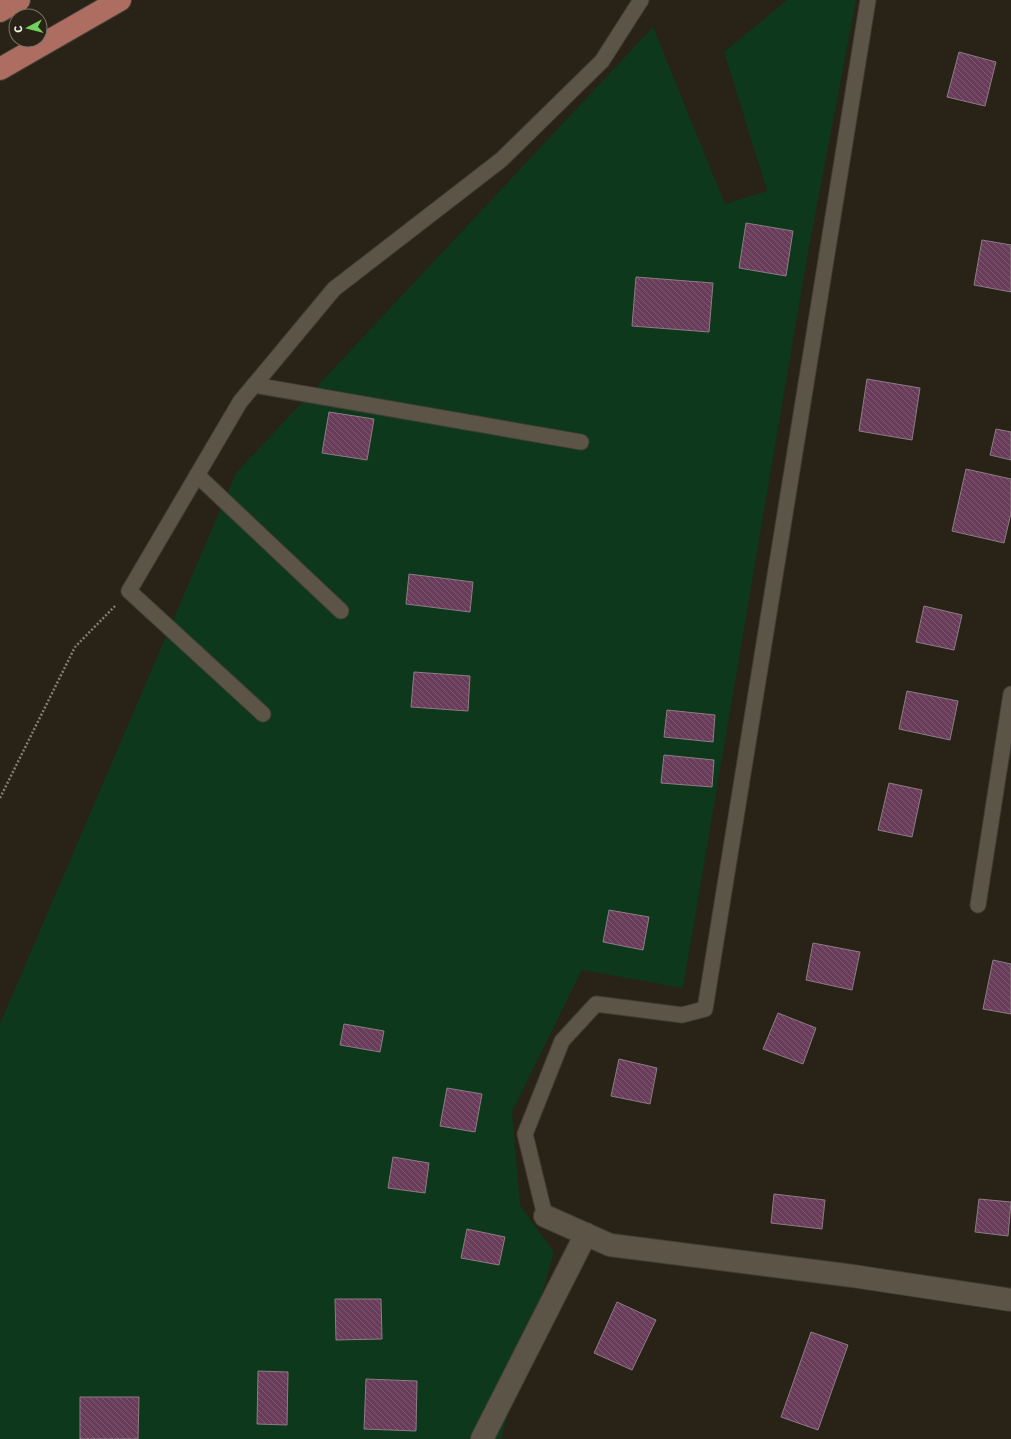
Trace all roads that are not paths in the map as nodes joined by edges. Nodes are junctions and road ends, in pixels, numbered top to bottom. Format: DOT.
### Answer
graph roads {
  1 [pos="19,0"];
  2 [pos="120,0"];
  3 [pos="641,0"];
  4 [pos="868,0"];
  5 [pos="0,11"];
  6 [pos="0,69"];
  7 [pos="254,385"];
  8 [pos="581,442"];
  9 [pos="197,475"];
  10 [pos="340,611"];
  11 [pos="1011,694"];
  12 [pos="263,714"];
  13 [pos="978,905"];
  14 [pos="545,1216"];
  15 [pos="586,1234"];
  16 [pos="1011,1300"];
  17 [pos="482,1439"];
  1 -- 5 [label="highway"];
  2 -- 6 [label="highway"];
  3 -- 7 [label="lane"];
  4 -- 14 [label="lane"];
  7 -- 8 [label="lane"];
  7 -- 9 [label="lane"];
  9 -- 10 [label="lane"];
  9 -- 12 [label="lane"];
  11 -- 13 [label="lane"];
  14 -- 15 [label="street"];
  15 -- 16 [label="street"];
  15 -- 17 [label="street"];
}
